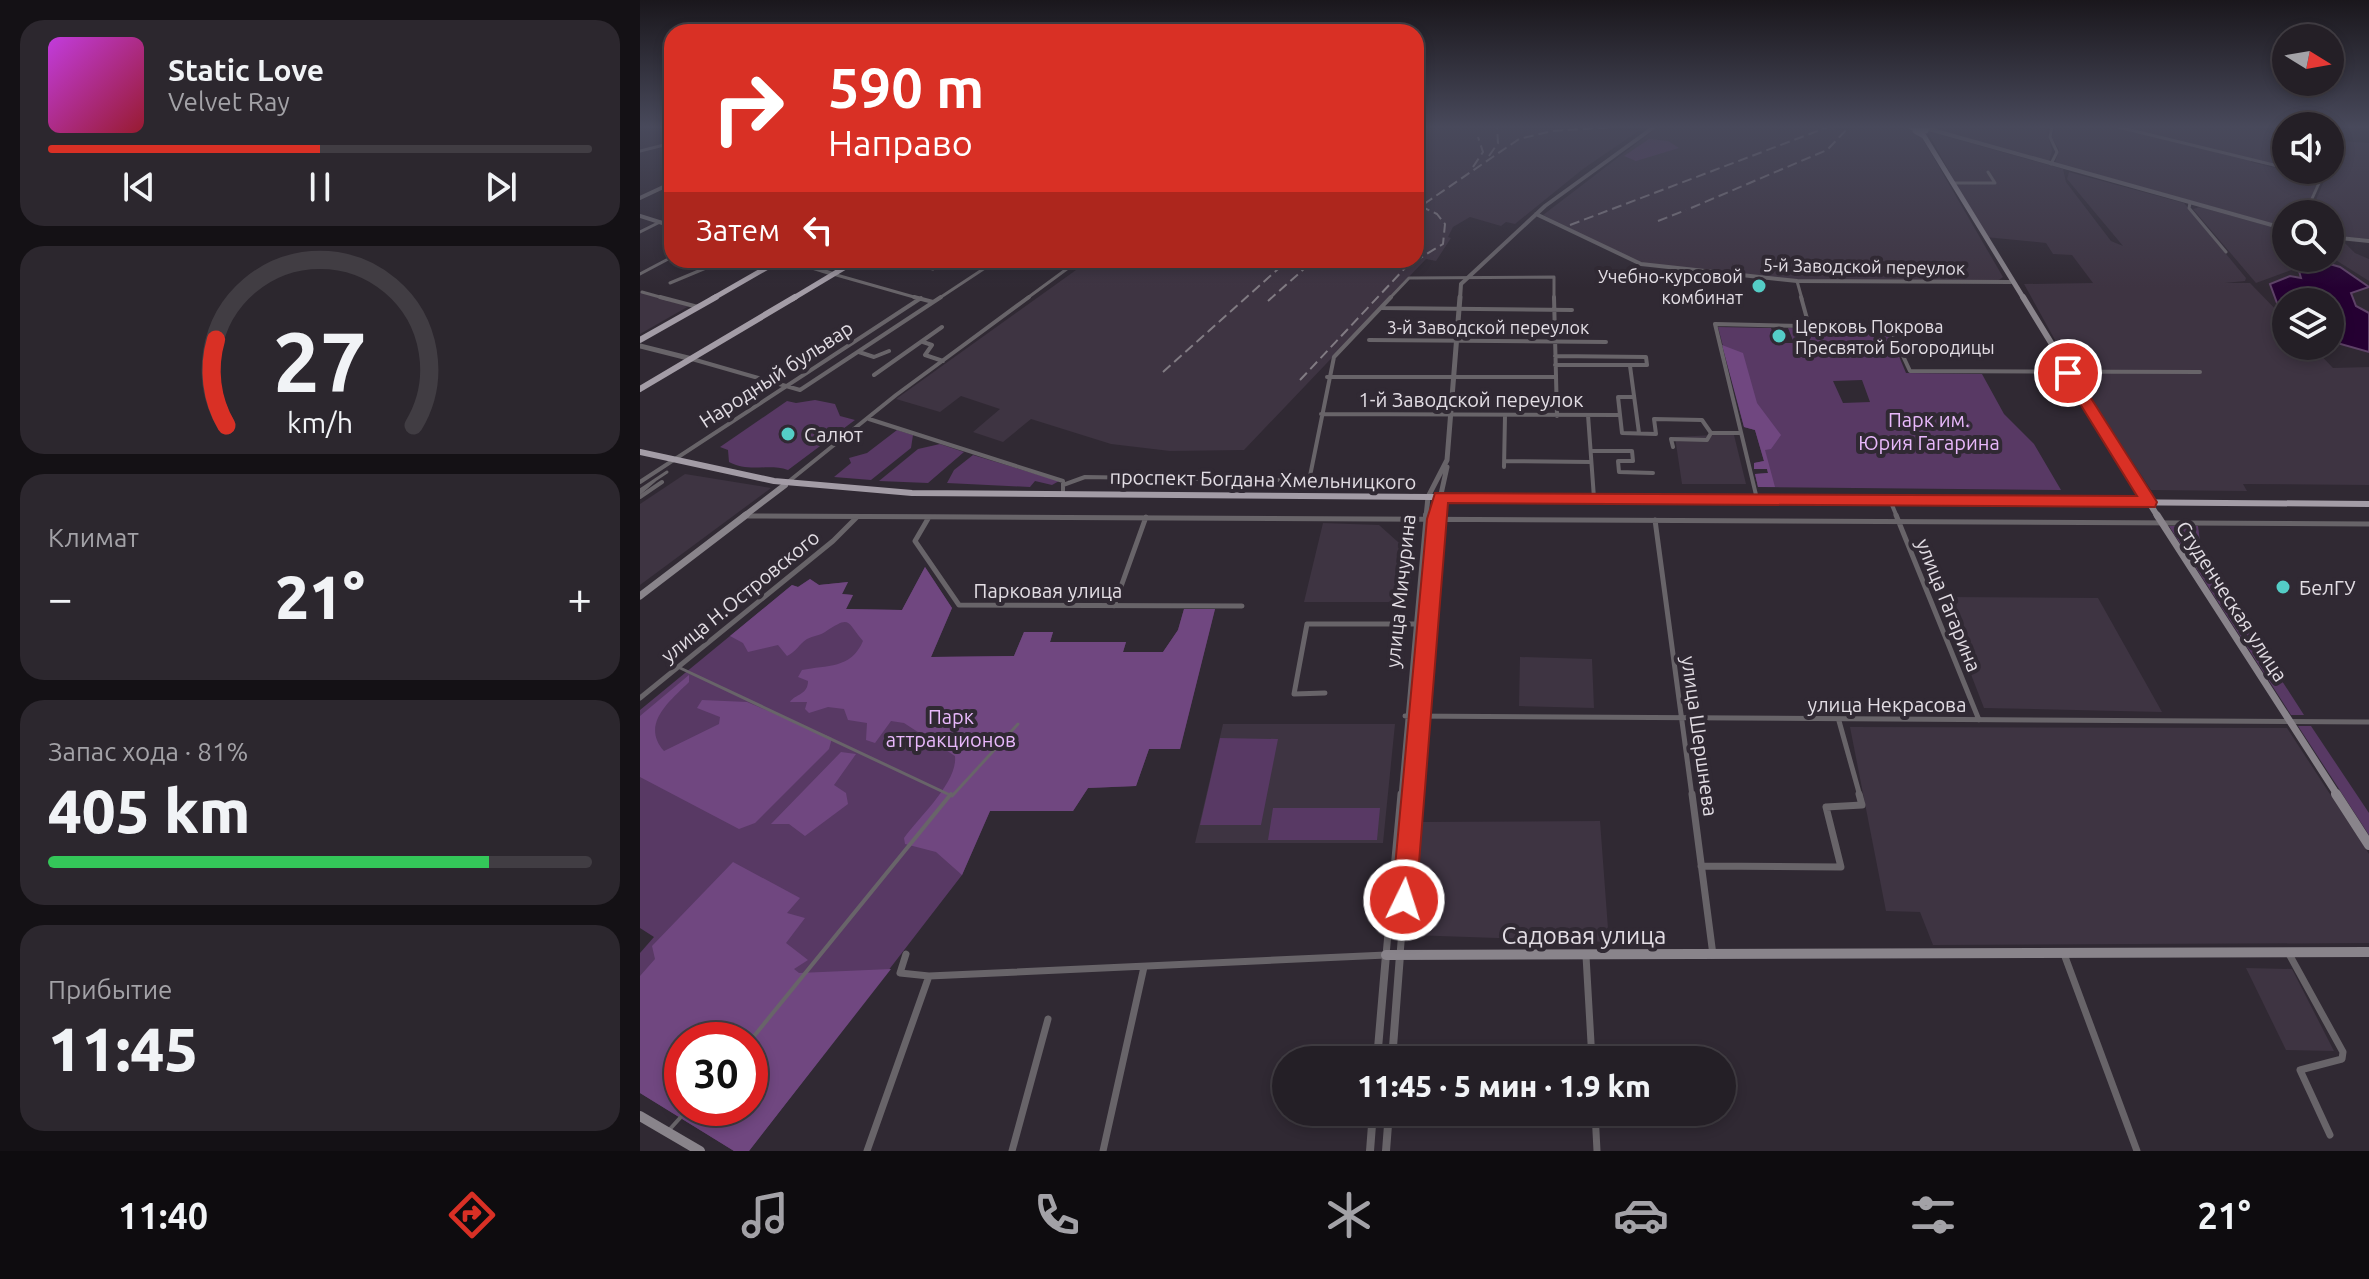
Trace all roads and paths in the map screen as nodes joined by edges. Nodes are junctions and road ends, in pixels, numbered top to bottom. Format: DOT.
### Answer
graph roads {
  1 [pos="1581,181"];
  2 [pos="1994,181"];
  3 [pos="2111,181"];
  4 [pos="1952,183"];
  5 [pos="664,187"];
  6 [pos="640,198"];
  7 [pos="2190,203"];
  8 [pos="1536,214"];
  9 [pos="640,216"];
  10 [pos="660,222"];
  11 [pos="664,223"];
  12 [pos="2272,225"];
  13 [pos="640,232"];
  14 [pos="2344,238"];
  15 [pos="2369,241"];
  16 [pos="2226,252"];
  17 [pos="664,261"];
  18 [pos="706,268"];
  19 [pos="766,268"];
  20 [pos="814,268"];
  21 [pos="843,268"];
  22 [pos="985,268"];
  23 [pos="1069,268"];
  24 [pos="640,274"];
  25 [pos="833,274"];
  26 [pos="1465,278"];
  27 [pos="2009,279"];
  28 [pos="1797,281"];
  29 [pos="670,283"];
  30 [pos="642,292"];
  31 [pos="921,298"];
  32 [pos="934,302"];
  33 [pos="698,307"];
  34 [pos="1381,308"];
  35 [pos="1458,309"];
  36 [pos="1554,310"];
  37 [pos="1572,310"];
  38 [pos="1809,326"];
  39 [pos="942,327"];
  40 [pos="640,340"];
  41 [pos="1369,340"];
  42 [pos="1456,341"];
  43 [pos="1554,341"];
  44 [pos="922,342"];
  45 [pos="1606,342"];
  46 [pos="640,346"];
  47 [pos="858,352"];
  48 [pos="902,355"];
  49 [pos="1555,356"];
  50 [pos="692,359"];
  51 [pos="943,361"];
  52 [pos="1555,365"];
  53 [pos="1630,366"];
  54 [pos="2200,372"];
  55 [pos="2068,373"];
  56 [pos="874,375"];
  57 [pos="1327,377"];
  58 [pos="1452,377"];
  59 [pos="1555,377"];
  60 [pos="786,385"];
  61 [pos="640,389"];
  62 [pos="1634,397"];
  63 [pos="1321,414"];
  64 [pos="1588,415"];
  65 [pos="1620,415"];
  66 [pos="1449,416"];
  67 [pos="1505,416"];
  68 [pos="1557,416"];
  69 [pos="868,419"];
  70 [pos="1639,433"];
  71 [pos="1711,433"];
  72 [pos="1741,433"];
  73 [pos="1673,447"];
  74 [pos="1591,451"];
  75 [pos="1617,451"];
  76 [pos="640,452"];
  77 [pos="1447,460"];
  78 [pos="672,461"];
  79 [pos="1618,461"];
  80 [pos="1591,462"];
  81 [pos="667,472"];
  82 [pos="1653,473"];
  83 [pos="649,476"];
  84 [pos="658,481"];
  85 [pos="1309,481"];
  86 [pos="640,482"];
  87 [pos="1390,482"];
  88 [pos="787,485"];
  89 [pos="1063,488"];
  90 [pos="640,493"];
  91 [pos="1428,497"];
  92 [pos="1441,497"];
  93 [pos="1594,498"];
  94 [pos="1757,499"];
  95 [pos="1890,500"];
  96 [pos="2149,502"];
  97 [pos="2369,504"];
  98 [pos="748,516"];
  99 [pos="858,516"];
  100 [pos="929,516"];
  101 [pos="1146,517"];
  102 [pos="1426,519"];
  103 [pos="1436,519"];
  104 [pos="1655,520"];
  105 [pos="1899,521"];
  106 [pos="2163,523"];
  107 [pos="2369,524"];
  108 [pos="640,596"];
  109 [pos="1242,606"];
  110 [pos="1114,607"];
  111 [pos="1415,624"];
  112 [pos="1427,624"];
  113 [pos="678,667"];
  114 [pos="1325,693"];
  115 [pos="640,698"];
  116 [pos="1405,716"];
  117 [pos="1419,716"];
  118 [pos="1681,718"];
  119 [pos="1979,720"];
  120 [pos="1839,721"];
  121 [pos="2290,722"];
  122 [pos="2369,722"];
  123 [pos="1018,724"];
  124 [pos="953,795"];
  125 [pos="2369,845"];
  126 [pos="1701,866"];
  127 [pos="2288,951"];
  128 [pos="2369,952"];
  129 [pos="906,954"];
  130 [pos="2064,954"];
  131 [pos="1386,955"];
  132 [pos="1400,955"];
  133 [pos="1586,955"];
  134 [pos="1713,956"];
  135 [pos="1144,967"];
  136 [pos="929,976"];
  137 [pos="1048,1019"];
  138 [pos="766,1022"];
  139 [pos="1378,1046"];
  140 [pos="1393,1046"];
  141 [pos="1591,1046"];
  142 [pos="640,1116"];
  143 [pos="673,1126"];
  144 [pos="1372,1126"];
  145 [pos="1388,1126"];
  146 [pos="1596,1126"];
  147 [pos="669,1131"];
  148 [pos="2330,1135"];
  149 [pos="700,1151"];
  150 [pos="867,1151"];
  151 [pos="1012,1151"];
  152 [pos="1103,1151"];
  153 [pos="1370,1151"];
  154 [pos="1386,1151"];
  155 [pos="1597,1151"];
  156 [pos="2137,1151"];
  1 -- 8 [label="street"];
  2 -- 4 [label="street"];
  3 -- 7 [label="street"];
  4 -- 27 [label="main road, Студенческая улица"];
  5 -- 6 [label="street"];
  7 -- 12 [label="street"];
  7 -- 16 [label="street"];
  8 -- 26 [label="street"];
  8 -- 28 [label="street, 5-й Заводской переулок"];
  9 -- 10 [label="street"];
  10 -- 11 [label="street"];
  10 -- 13 [label="street"];
  14 -- 15 [label="street"];
  17 -- 24 [label="street"];
  18 -- 29 [label="street"];
  19 -- 33 [label="main road"];
  20 -- 25 [label="street"];
  21 -- 25 [label="main road"];
  22 -- 32 [label="street, Народный бульвар"];
  23 -- 51 [label="street"];
  25 -- 31 [label="street"];
  25 -- 50 [label="main road"];
  26 -- 34 [label="street"];
  26 -- 35 [label="street, улица Мичурина"];
  26 -- 36 [label="street"];
  27 -- 28 [label="street, 5-й Заводской переулок"];
  27 -- 55 [label="main road, Студенческая улица"];
  28 -- 38 [label="street"];
  30 -- 33 [label="street"];
  31 -- 32 [label="street"];
  31 -- 60 [label="street, Народный бульвар"];
  32 -- 47 [label="street, Народный бульвар"];
  33 -- 40 [label="main road"];
  34 -- 35 [label="street"];
  34 -- 57 [label="street"];
  35 -- 36 [label="street"];
  35 -- 42 [label="street, улица Мичурина"];
  36 -- 37 [label="street"];
  36 -- 43 [label="street"];
  38 -- 55 [label="street"];
  38 -- 72 [label="street"];
  39 -- 44 [label="street"];
  41 -- 42 [label="street, 3-й Заводской переулок"];
  42 -- 43 [label="street, 3-й Заводской переулок"];
  42 -- 58 [label="street, улица Мичурина"];
  43 -- 45 [label="street, 3-й Заводской переулок"];
  43 -- 49 [label="street"];
  44 -- 48 [label="street"];
  44 -- 51 [label="street"];
  46 -- 50 [label="street"];
  47 -- 48 [label="street"];
  47 -- 60 [label="street, Народный бульвар"];
  48 -- 56 [label="street"];
  49 -- 52 [label="street"];
  49 -- 53 [label="street"];
  50 -- 60 [label="street"];
  50 -- 61 [label="main road"];
  51 -- 69 [label="street"];
  52 -- 53 [label="street"];
  52 -- 59 [label="street"];
  53 -- 62 [label="street"];
  54 -- 55 [label="street"];
  55 -- 96 [label="main road, Студенческая улица"];
  57 -- 58 [label="street"];
  57 -- 63 [label="street"];
  58 -- 59 [label="street"];
  58 -- 66 [label="street, улица Мичурина"];
  59 -- 68 [label="street"];
  60 -- 78 [label="street, Народный бульвар"];
  62 -- 65 [label="street"];
  62 -- 70 [label="street"];
  63 -- 66 [label="street, 1-й Заводской переулок"];
  63 -- 85 [label="street"];
  64 -- 65 [label="street, 1-й Заводской переулок"];
  64 -- 68 [label="street, 1-й Заводской переулок"];
  64 -- 74 [label="street"];
  65 -- 70 [label="street"];
  66 -- 67 [label="street, 1-й Заводской переулок"];
  66 -- 77 [label="street, улица Мичурина"];
  67 -- 68 [label="street, 1-й Заводской переулок"];
  67 -- 80 [label="street"];
  69 -- 88 [label="street"];
  69 -- 89 [label="street"];
  70 -- 71 [label="street"];
  71 -- 72 [label="street"];
  71 -- 73 [label="street"];
  72 -- 94 [label="street"];
  74 -- 75 [label="street"];
  74 -- 80 [label="street"];
  75 -- 79 [label="street"];
  75 -- 79 [label="street"];
  76 -- 78 [label="main road, проспект Богдана Хмельницкого"];
  77 -- 91 [label="street, улица Мичурина"];
  77 -- 92 [label="street"];
  78 -- 83 [label="street, Народный бульвар"];
  78 -- 88 [label="main road, проспект Богдана Хмельницкого"];
  79 -- 82 [label="street"];
  80 -- 93 [label="street"];
  81 -- 84 [label="street"];
  83 -- 84 [label="street"];
  83 -- 86 [label="street, Народный бульвар"];
  84 -- 90 [label="street"];
  85 -- 87 [label="street"];
  85 -- 89 [label="street"];
  88 -- 89 [label="main road, проспект Богдана Хмельницкого"];
  88 -- 98 [label="main road"];
  89 -- 91 [label="main road, проспект Богдана Хмельницкого"];
  91 -- 92 [label="main road, проспект Богдана Хмельницкого"];
  91 -- 102 [label="street, улица Мичурина"];
  92 -- 93 [label="main road, проспект Богдана Хмельницкого"];
  92 -- 103 [label="street"];
  93 -- 94 [label="main road, проспект Богдана Хмельницкого"];
  94 -- 95 [label="main road, проспект Богдана Хмельницкого"];
  95 -- 96 [label="main road, проспект Богдана Хмельницкого"];
  95 -- 105 [label="street, улица Гагарина"];
  96 -- 97 [label="main road, проспект Богдана Хмельницкого"];
  96 -- 106 [label="main road, Студенческая улица"];
  98 -- 99 [label="street"];
  98 -- 108 [label="main road"];
  99 -- 100 [label="street"];
  99 -- 113 [label="street, улица Н.Островского"];
  100 -- 101 [label="street"];
  100 -- 110 [label="street, Парковая улица"];
  101 -- 102 [label="street"];
  101 -- 110 [label="street"];
  102 -- 103 [label="street"];
  102 -- 111 [label="street, улица Мичурина"];
  103 -- 104 [label="street"];
  103 -- 112 [label="street, улица Мичурина"];
  104 -- 105 [label="street"];
  104 -- 118 [label="street, улица Шершнева"];
  105 -- 106 [label="street"];
  105 -- 119 [label="street, улица Гагарина"];
  106 -- 107 [label="street"];
  106 -- 121 [label="main road, Студенческая улица"];
  109 -- 110 [label="street, Парковая улица"];
  111 -- 112 [label="street"];
  111 -- 114 [label="street"];
  111 -- 116 [label="street, улица Мичурина"];
  112 -- 117 [label="street, улица Мичурина"];
  113 -- 115 [label="street, улица Н.Островского"];
  113 -- 124 [label="street"];
  116 -- 117 [label="street, улица Некрасова"];
  116 -- 131 [label="street, улица Мичурина"];
  117 -- 118 [label="street, улица Некрасова"];
  117 -- 132 [label="street, улица Мичурина"];
  118 -- 120 [label="street, улица Некрасова"];
  118 -- 126 [label="street, улица Шершнева"];
  119 -- 120 [label="street, улица Некрасова"];
  119 -- 121 [label="street, улица Некрасова"];
  120 -- 126 [label="street"];
  121 -- 122 [label="street, улица Некрасова"];
  121 -- 125 [label="main road, Студенческая улица"];
  123 -- 124 [label="street"];
  124 -- 138 [label="street"];
  126 -- 134 [label="street, улица Шершнева"];
  127 -- 128 [label="main road, Садовая улица"];
  127 -- 130 [label="main road, Садовая улица"];
  127 -- 148 [label="street"];
  129 -- 136 [label="street, Садовая улица"];
  130 -- 134 [label="main road, Садовая улица"];
  130 -- 156 [label="street"];
  131 -- 132 [label="main road, Садовая улица"];
  131 -- 135 [label="street, Садовая улица"];
  131 -- 139 [label="street, улица Мичурина"];
  132 -- 133 [label="main road, Садовая улица"];
  132 -- 140 [label="street, улица Мичурина"];
  133 -- 134 [label="main road, Садовая улица"];
  133 -- 141 [label="street"];
  135 -- 136 [label="street, Садовая улица"];
  135 -- 152 [label="street"];
  136 -- 150 [label="street"];
  137 -- 151 [label="street"];
  142 -- 147 [label="main road"];
  143 -- 147 [label="street"];
  144 -- 153 [label="street"];
  145 -- 154 [label="street"];
  146 -- 155 [label="street"];
  147 -- 149 [label="main road"];
}
